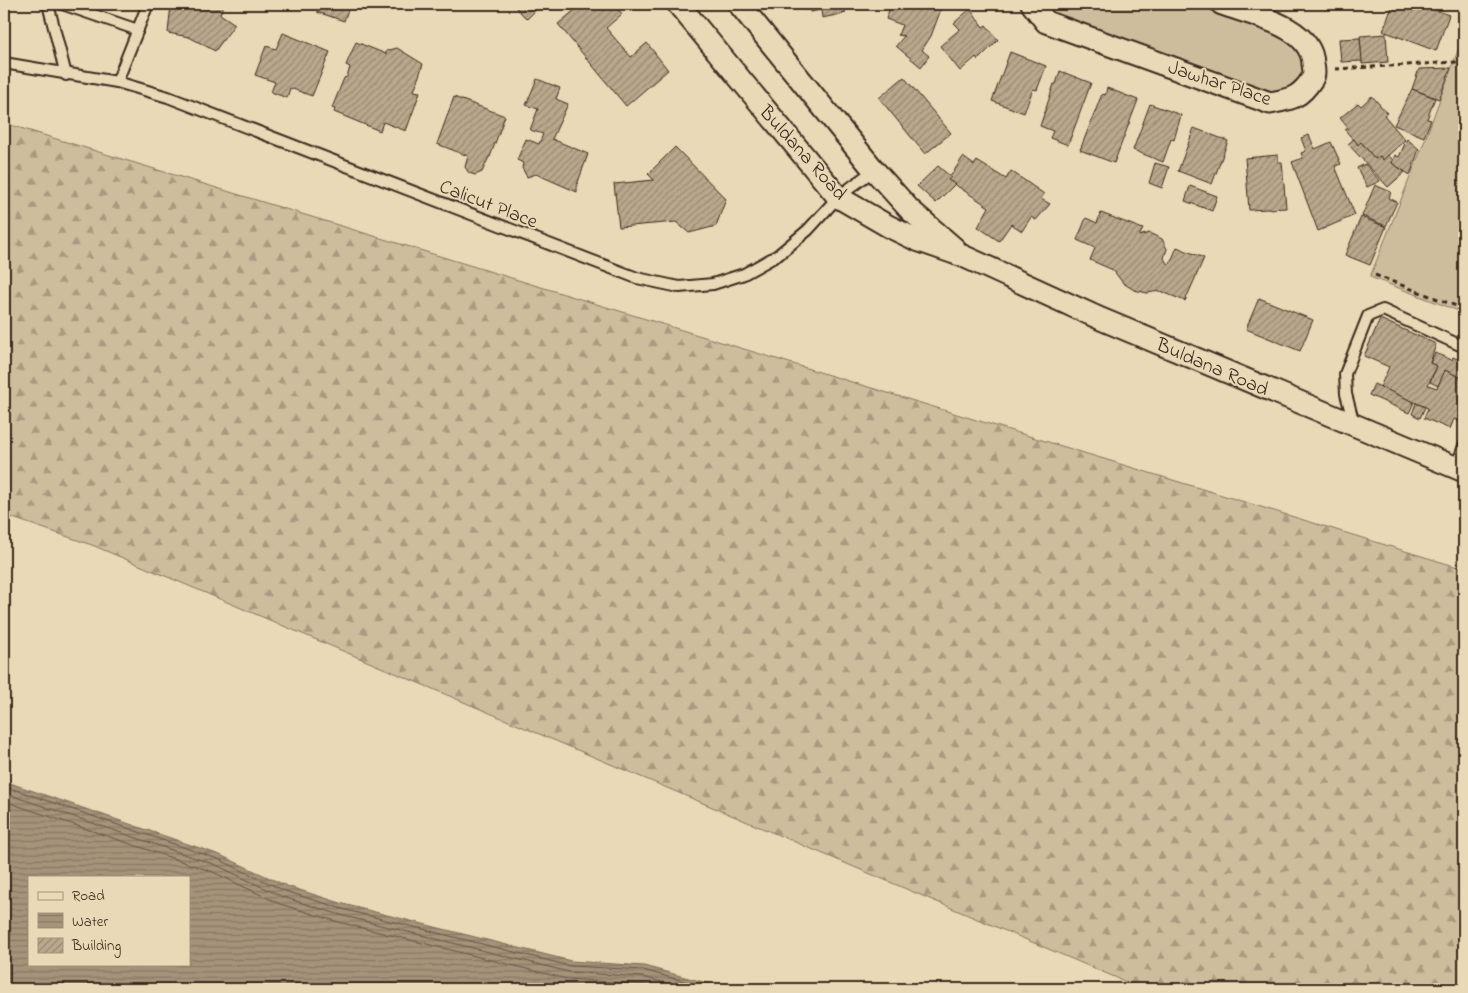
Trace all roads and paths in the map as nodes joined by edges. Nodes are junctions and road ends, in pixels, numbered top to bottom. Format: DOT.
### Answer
graph roads {
  1 [pos="48,4"];
  2 [pos="62,4"];
  3 [pos="148,4"];
  4 [pos="678,4"];
  5 [pos="739,4"];
  6 [pos="1032,4"];
  7 [pos="1222,4"];
  8 [pos="138,30"];
  9 [pos="1464,63"];
  10 [pos="4,64"];
  11 [pos="1314,70"];
  12 [pos="66,75"];
  13 [pos="117,82"];
  14 [pos="874,170"];
  15 [pos="838,197"];
  16 [pos="963,256"];
  17 [pos="1375,275"];
  18 [pos="1464,309"];
  19 [pos="1464,348"];
  20 [pos="1354,425"];
  21 [pos="1464,446"];
  22 [pos="1460,469"];
  1 -- 12 [label="lane"];
  2 -- 8 [label="lane"];
  3 -- 8 [label="lane"];
  4 -- 15 [label="street, Buldana Road"];
  5 -- 14 [label="street, Buldana Road"];
  6 -- 11 [label="street, Jawhar Place"];
  7 -- 11 [label="street"];
  8 -- 13 [label="lane"];
  9 -- 11 [label="path"];
  10 -- 12 [label="lane, Calicut Place"];
  12 -- 13 [label="lane, Calicut Place"];
  13 -- 15 [label="lane, Calicut Place"];
  14 -- 15 [label="lane, Calicut Place"];
  14 -- 16 [label="street, Buldana Road"];
  15 -- 16 [label="street, Buldana Road"];
  16 -- 20 [label="street, Buldana Road"];
  17 -- 18 [label="path"];
  19 -- 20 [label="lane"];
  20 -- 22 [label="street, Buldana Road"];
  21 -- 22 [label="lane"];
}
